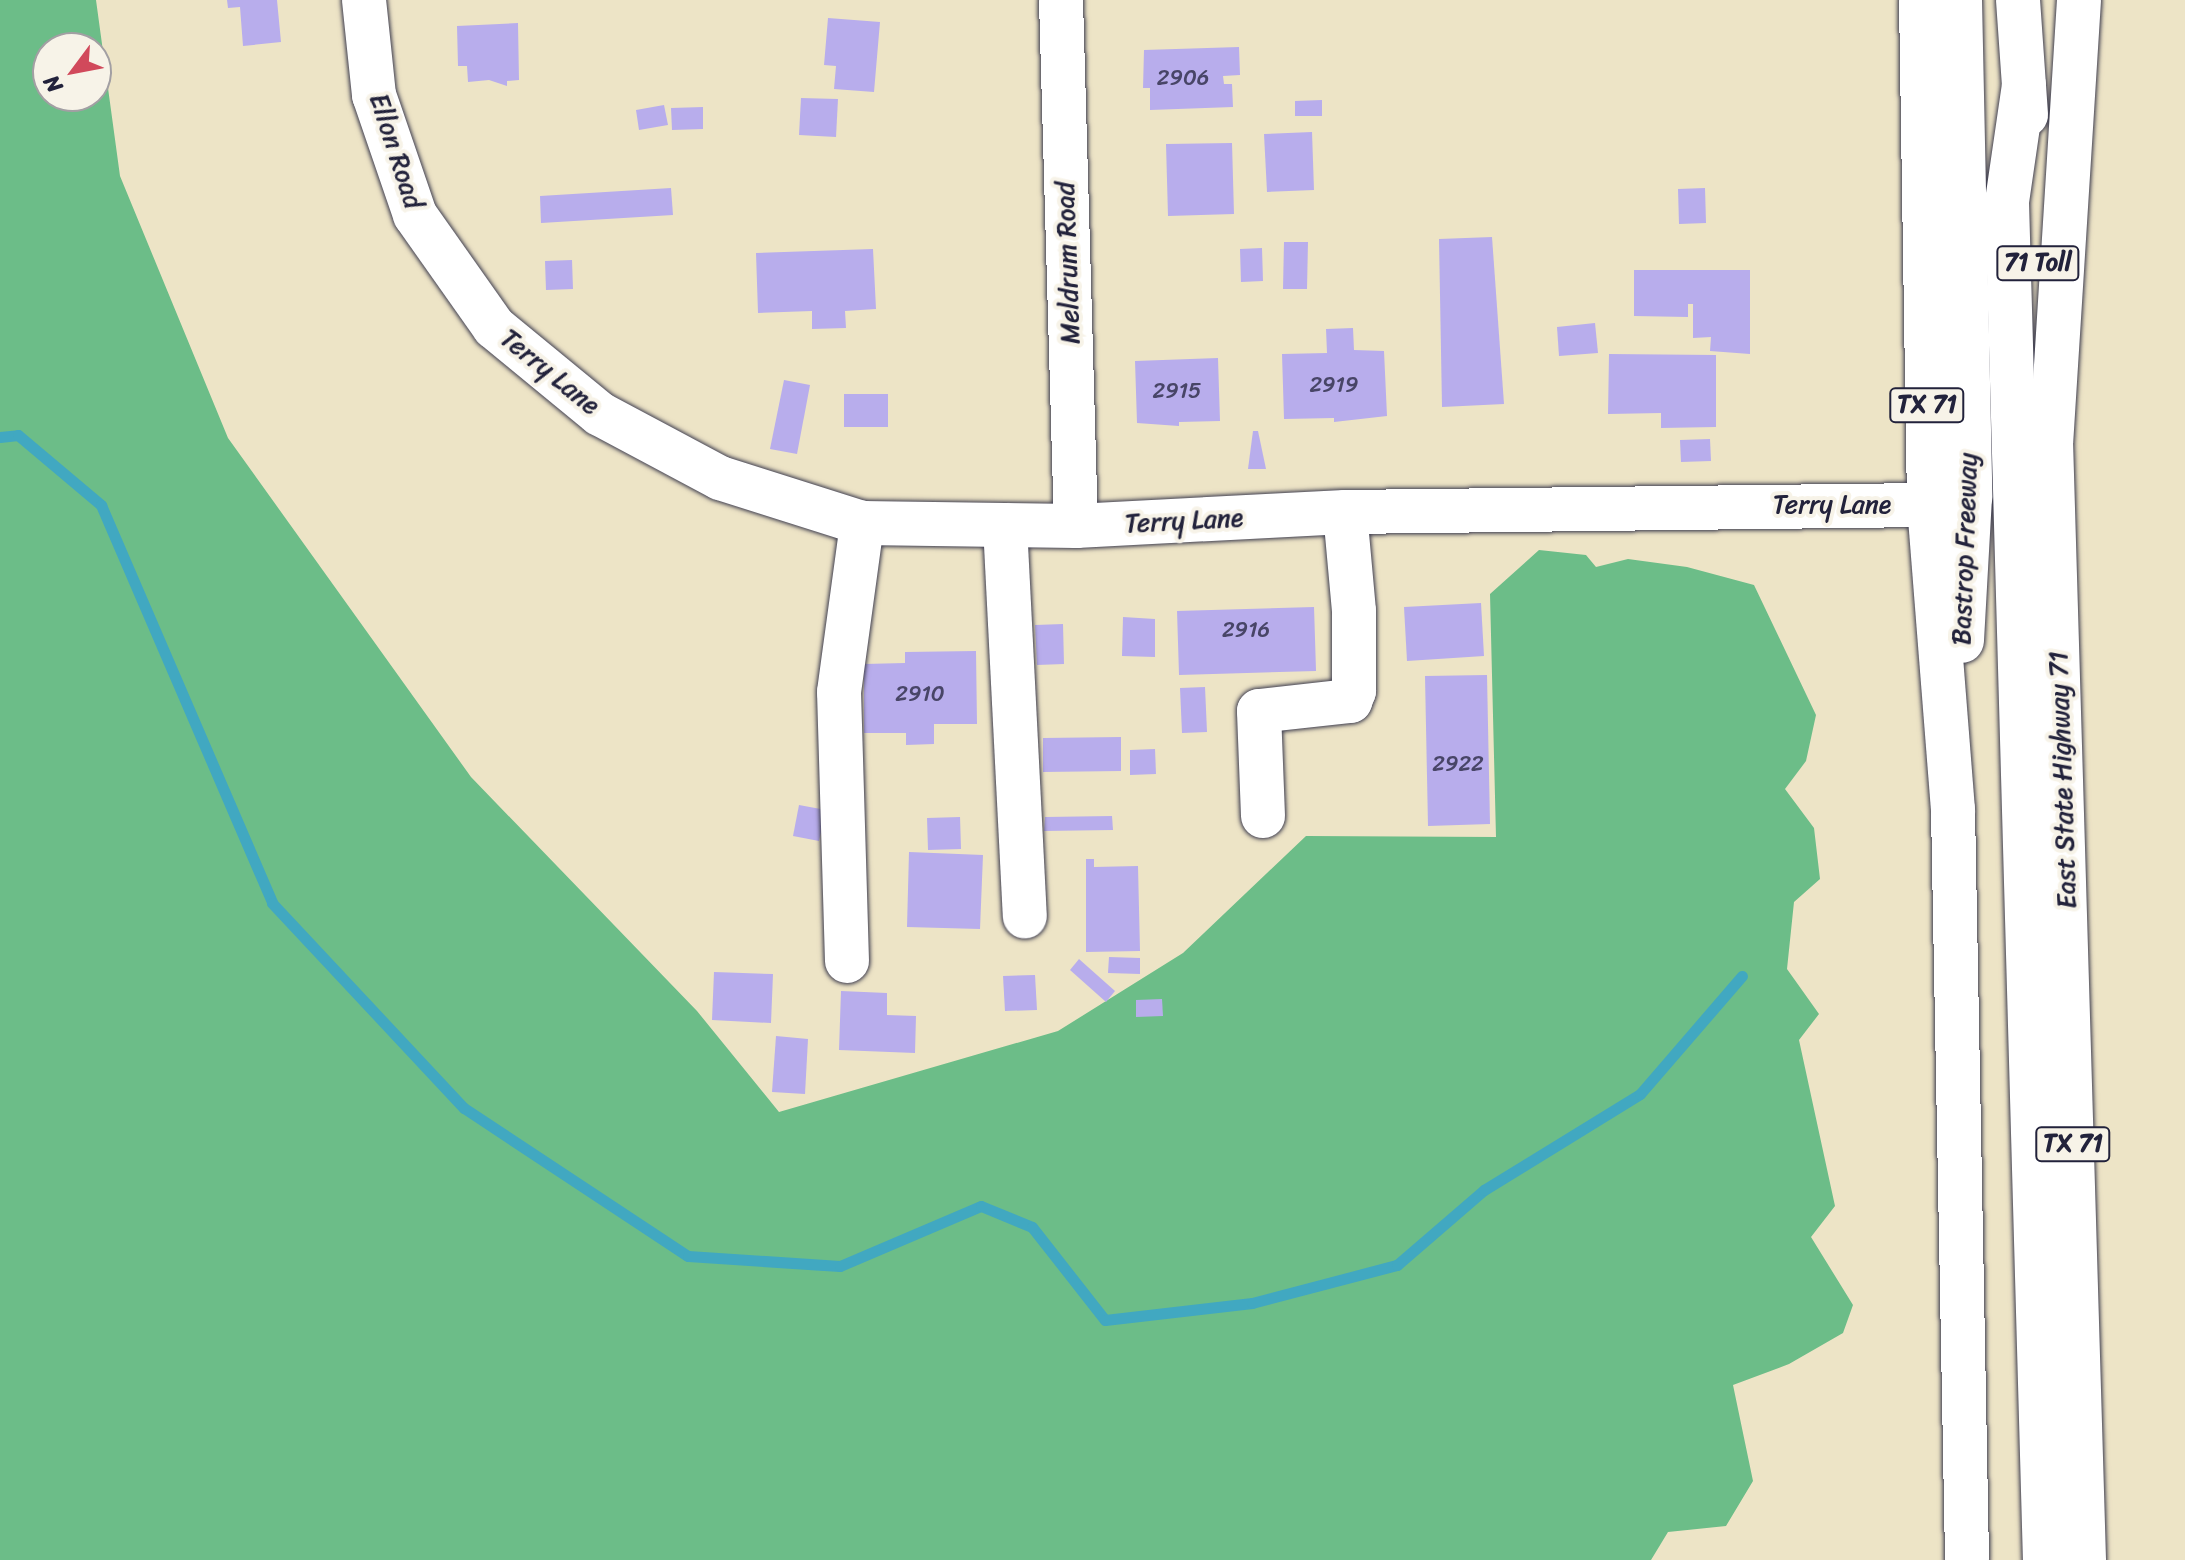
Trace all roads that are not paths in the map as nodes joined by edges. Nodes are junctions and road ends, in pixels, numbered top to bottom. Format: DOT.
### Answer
graph roads {
  1 [pos="364,0"];
  2 [pos="1061,0"];
  3 [pos="1921,0"];
  4 [pos="1960,0"];
  5 [pos="2018,0"];
  6 [pos="2079,0"];
  7 [pos="2024,85"];
  8 [pos="494,327"];
  9 [pos="2051,441"];
  10 [pos="1929,505"];
  11 [pos="1345,512"];
  12 [pos="862,523"];
  13 [pos="1005,525"];
  14 [pos="1076,526"];
  15 [pos="1953,809"];
  16 [pos="1263,816"];
  17 [pos="1025,916"];
  18 [pos="847,961"];
  19 [pos="1967,1560"];
  20 [pos="2045,1560"];
  21 [pos="2084,1560"];
  1 -- 8 [label="main road, Ellon Road"];
  2 -- 14 [label="main road, Meldrum Road"];
  3 -- 10 [label="main road, TX 71"];
  4 -- 15 [label="main road, Bastrop Freeway / 71 Toll"];
  5 -- 7 [label="main road, 71 Toll"];
  6 -- 9 [label="main road, East State Highway 71 / TX 71"];
  7 -- 9 [label="main road, 71 Toll"];
  7 -- 20 [label="main road"];
  8 -- 12 [label="main road, Terry Lane"];
  9 -- 21 [label="main road, East State Highway 71 / TX 71"];
  10 -- 11 [label="main road, Terry Lane"];
  10 -- 15 [label="main road, TX 71"];
  11 -- 14 [label="main road, Terry Lane"];
  11 -- 16 [label="main road"];
  12 -- 13 [label="main road, Terry Lane"];
  12 -- 18 [label="main road"];
  13 -- 14 [label="main road, Terry Lane"];
  13 -- 17 [label="main road"];
  15 -- 19 [label="main road, TX 71"];
}
